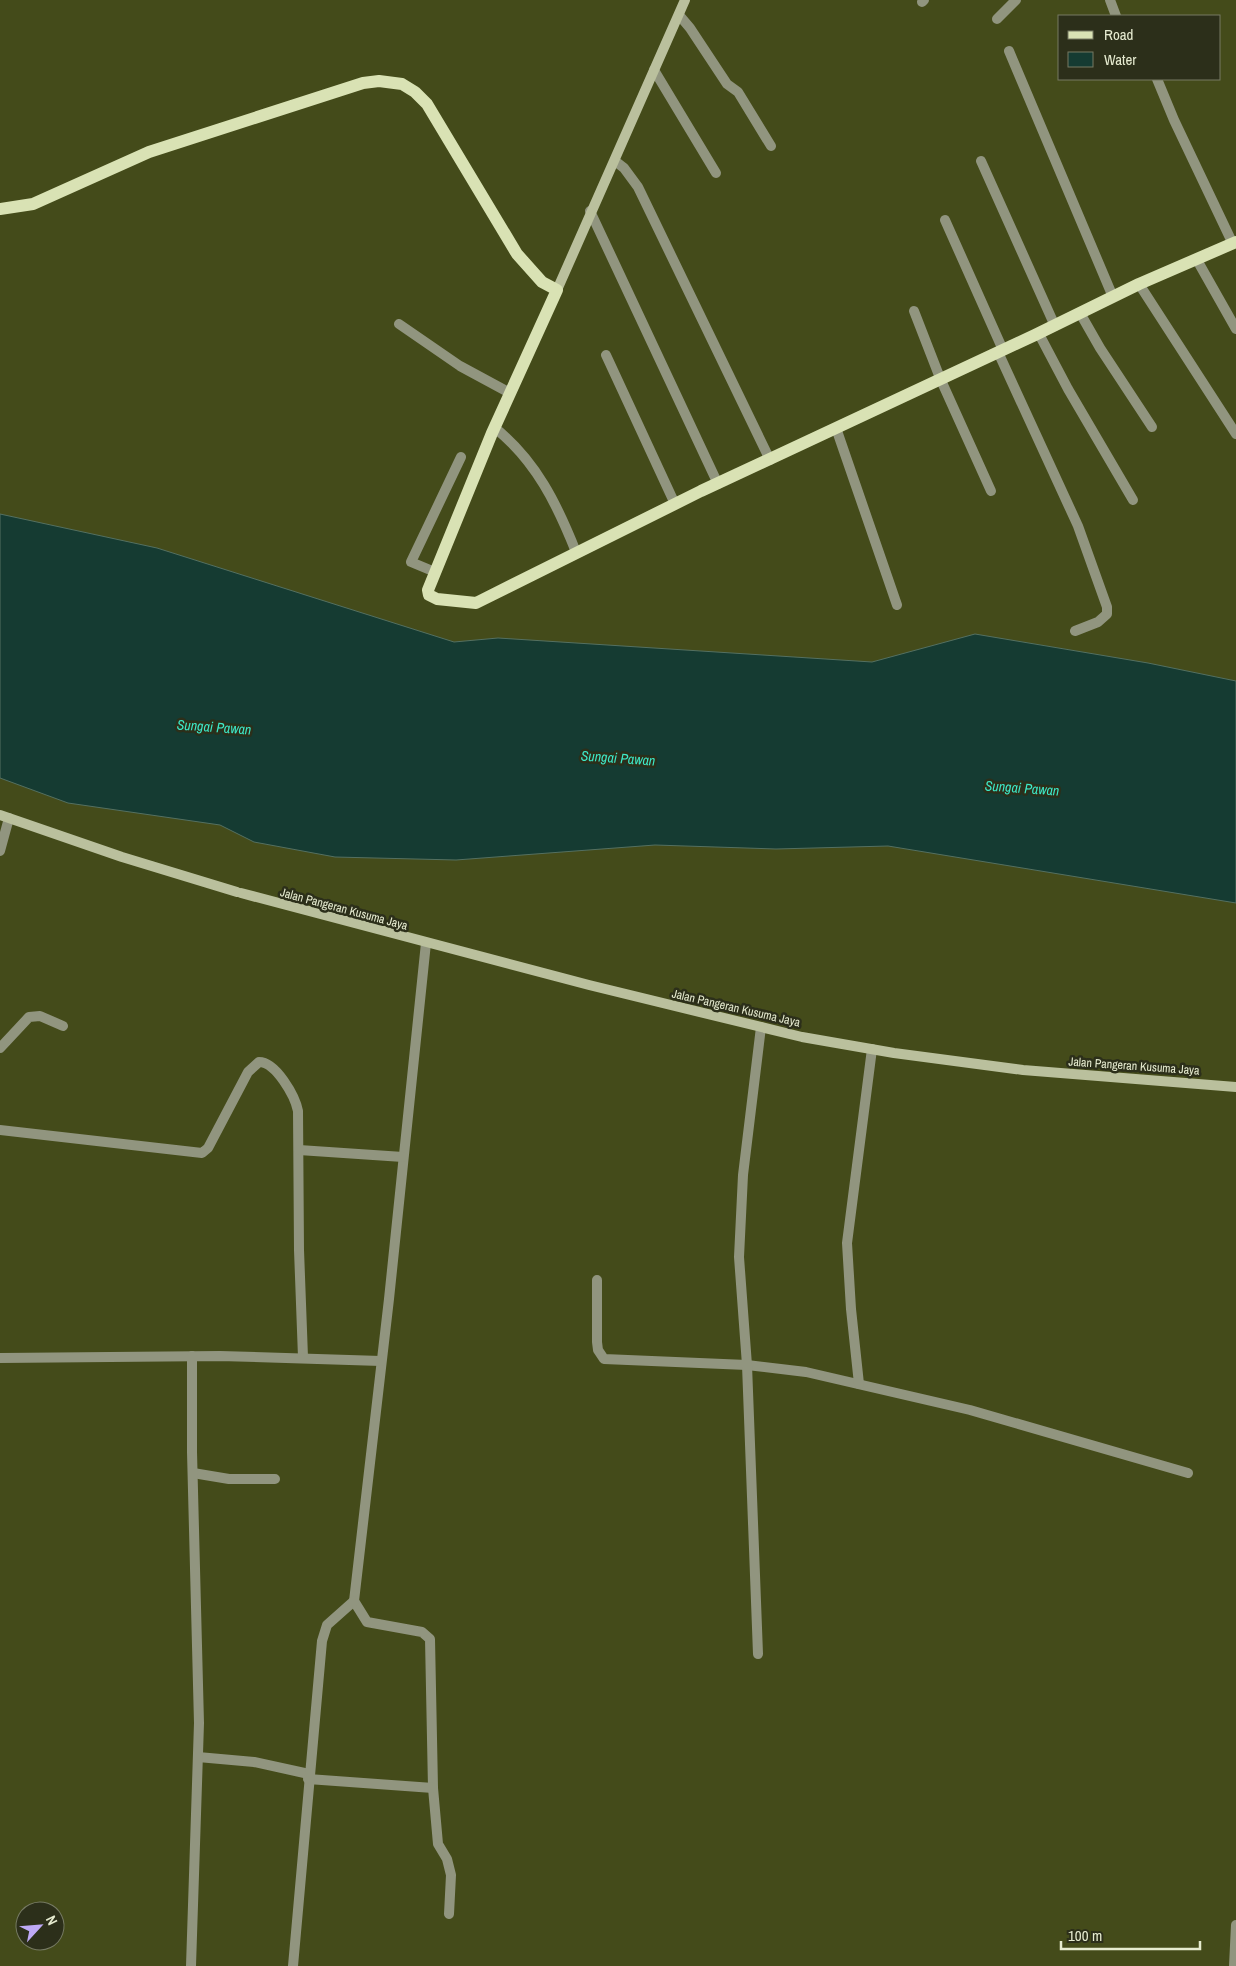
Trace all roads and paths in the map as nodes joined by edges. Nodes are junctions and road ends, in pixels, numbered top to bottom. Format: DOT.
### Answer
graph roads {
  1 [pos="685,0"];
  2 [pos="1016,0"];
  3 [pos="1110,0"];
  4 [pos="679,15"];
  5 [pos="1116,15"];
  6 [pos="997,19"];
  7 [pos="1009,52"];
  8 [pos="654,70"];
  9 [pos="1157,80"];
  10 [pos="771,146"];
  11 [pos="981,160"];
  12 [pos="614,161"];
  13 [pos="716,174"];
  14 [pos="0,209"];
  15 [pos="590,211"];
  16 [pos="945,220"];
  17 [pos="1234,243"];
  18 [pos="1197,260"];
  19 [pos="1139,284"];
  20 [pos="557,290"];
  21 [pos="1113,297"];
  22 [pos="914,311"];
  23 [pos="1080,313"];
  24 [pos="399,324"];
  25 [pos="1055,326"];
  26 [pos="1236,329"];
  27 [pos="1038,334"];
  28 [pos="1001,351"];
  29 [pos="606,355"];
  30 [pos="940,378"];
  31 [pos="503,389"];
  32 [pos="1152,427"];
  33 [pos="494,428"];
  34 [pos="836,428"];
  35 [pos="1236,434"];
  36 [pos="461,457"];
  37 [pos="770,460"];
  38 [pos="718,484"];
  39 [pos="991,491"];
  40 [pos="1133,500"];
  41 [pos="676,504"];
  42 [pos="576,552"];
  43 [pos="435,572"];
  44 [pos="897,605"];
  45 [pos="1076,631"];
  46 [pos="5,816"];
  47 [pos="0,851"];
  48 [pos="426,943"];
  49 [pos="63,1026"];
  50 [pos="761,1028"];
  51 [pos="0,1048"];
  52 [pos="872,1049"];
  53 [pos="1236,1087"];
  54 [pos="0,1130"];
  55 [pos="299,1150"];
  56 [pos="403,1157"];
  57 [pos="597,1280"];
  58 [pos="192,1356"];
  59 [pos="303,1357"];
  60 [pos="0,1358"];
  61 [pos="381,1361"];
  62 [pos="747,1365"];
  63 [pos="859,1384"];
  64 [pos="193,1473"];
  65 [pos="1188,1473"];
  66 [pos="275,1479"];
  67 [pos="354,1601"];
  68 [pos="758,1654"];
  69 [pos="198,1757"];
  70 [pos="308,1777"];
  71 [pos="433,1788"];
  72 [pos="449,1914"];
  73 [pos="1236,1925"];
  74 [pos="191,1966"];
  75 [pos="293,1966"];
  76 [pos="1234,1966"];
  1 -- 4 [label="street"];
  2 -- 6 [label="street"];
  3 -- 5 [label="street"];
  4 -- 8 [label="street"];
  4 -- 10 [label="street"];
  7 -- 21 [label="street"];
  8 -- 12 [label="street"];
  8 -- 13 [label="street"];
  9 -- 17 [label="street"];
  11 -- 25 [label="street"];
  12 -- 15 [label="street"];
  12 -- 37 [label="street"];
  14 -- 20 [label="main road"];
  15 -- 20 [label="street"];
  15 -- 38 [label="street"];
  16 -- 28 [label="street"];
  17 -- 18 [label="main road"];
  18 -- 19 [label="main road"];
  18 -- 26 [label="street"];
  19 -- 21 [label="main road"];
  19 -- 35 [label="street"];
  20 -- 31 [label="main road"];
  21 -- 23 [label="main road"];
  22 -- 30 [label="street"];
  23 -- 25 [label="main road"];
  23 -- 32 [label="street"];
  24 -- 31 [label="street"];
  25 -- 27 [label="main road"];
  27 -- 28 [label="main road"];
  27 -- 40 [label="street"];
  28 -- 30 [label="main road"];
  28 -- 45 [label="street"];
  29 -- 41 [label="street"];
  30 -- 34 [label="main road"];
  30 -- 39 [label="street"];
  31 -- 33 [label="main road"];
  33 -- 42 [label="street"];
  33 -- 43 [label="main road"];
  34 -- 37 [label="main road"];
  34 -- 44 [label="street"];
  36 -- 43 [label="street"];
  37 -- 38 [label="main road"];
  38 -- 41 [label="main road"];
  41 -- 42 [label="main road"];
  42 -- 43 [label="main road"];
  46 -- 47 [label="street"];
  46 -- 48 [label="street, Jalan Pangeran Kusuma Jaya"];
  48 -- 50 [label="street, Jalan Pangeran Kusuma Jaya"];
  48 -- 56 [label="street"];
  49 -- 51 [label="street"];
  50 -- 52 [label="street, Jalan Pangeran Kusuma Jaya"];
  50 -- 62 [label="street"];
  52 -- 53 [label="street, Jalan Pangeran Kusuma Jaya"];
  52 -- 63 [label="street"];
  54 -- 55 [label="street"];
  55 -- 56 [label="street"];
  55 -- 59 [label="street"];
  56 -- 61 [label="street"];
  57 -- 62 [label="street"];
  58 -- 59 [label="street"];
  58 -- 60 [label="street"];
  58 -- 64 [label="street"];
  59 -- 61 [label="street"];
  61 -- 67 [label="street"];
  62 -- 63 [label="street"];
  62 -- 68 [label="street"];
  63 -- 65 [label="street"];
  64 -- 66 [label="street"];
  64 -- 69 [label="street"];
  67 -- 70 [label="street"];
  67 -- 71 [label="street"];
  69 -- 70 [label="street"];
  69 -- 74 [label="street"];
  70 -- 71 [label="street"];
  70 -- 75 [label="street"];
  71 -- 72 [label="street"];
  73 -- 76 [label="street"];
}
